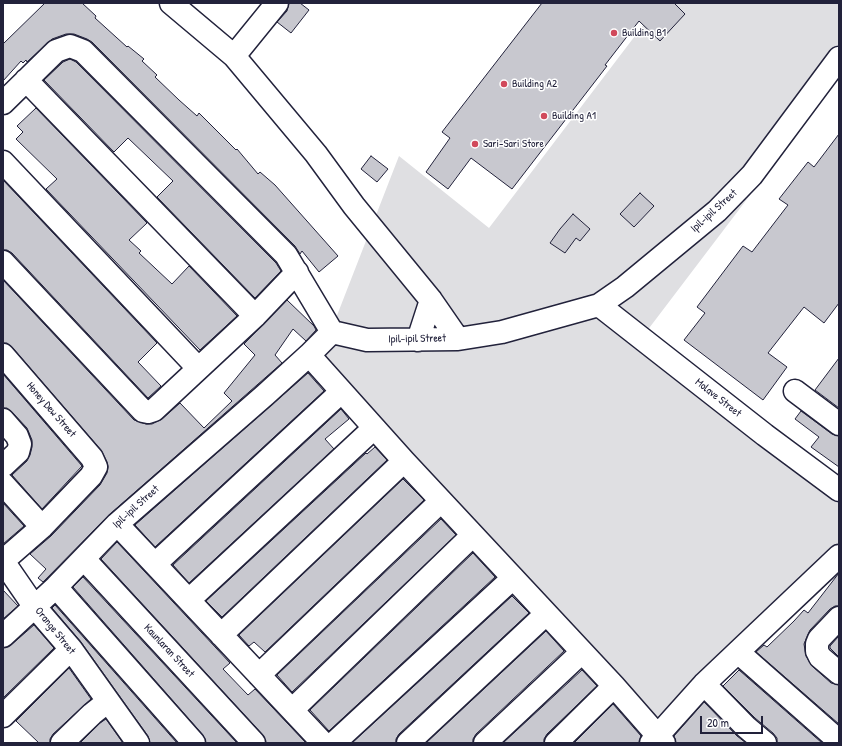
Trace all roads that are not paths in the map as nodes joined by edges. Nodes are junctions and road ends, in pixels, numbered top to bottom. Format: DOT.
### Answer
graph roads {
  1 [pos="171,3"];
  2 [pos="277,3"];
  3 [pos="234,56"];
  4 [pos="839,58"];
  5 [pos="26,80"];
  6 [pos="3,103"];
  7 [pos="3,162"];
  8 [pos="3,262"];
  9 [pos="297,272"];
  10 [pos="431,300"];
  11 [pos="599,305"];
  12 [pos="255,316"];
  13 [pos="332,332"];
  14 [pos="458,339"];
  15 [pos="418,340"];
  16 [pos="3,355"];
  17 [pos="309,355"];
  18 [pos="198,368"];
  19 [pos="795,391"];
  20 [pos="341,392"];
  21 [pos="3,420"];
  22 [pos="839,424"];
  23 [pos="374,428"];
  24 [pos="404,461"];
  25 [pos="3,466"];
  26 [pos="3,484"];
  27 [pos="839,490"];
  28 [pos="441,501"];
  29 [pos="117,524"];
  30 [pos="42,527"];
  31 [pos="472,535"];
  32 [pos="839,556"];
  33 [pos="84,559"];
  34 [pos="3,561"];
  35 [pos="154,564"];
  36 [pos="513,578"];
  37 [pos="56,587"];
  38 [pos="189,600"];
  39 [pos="34,606"];
  40 [pos="546,614"];
  41 [pos="839,618"];
  42 [pos="221,634"];
  43 [pos="3,636"];
  44 [pos="71,649"];
  45 [pos="582,652"];
  46 [pos="739,653"];
  47 [pos="839,673"];
  48 [pos="259,675"];
  49 [pos="704,684"];
  50 [pos="614,686"];
  51 [pos="108,702"];
  52 [pos="292,710"];
  53 [pos="3,716"];
  54 [pos="657,741"];
  55 [pos="839,741"];
  56 [pos="62,743"];
  57 [pos="138,743"];
  58 [pos="194,743"];
  59 [pos="254,743"];
  60 [pos="323,743"];
  61 [pos="334,743"];
  62 [pos="408,743"];
  63 [pos="485,743"];
  64 [pos="556,743"];
  65 [pos="765,743"];
  1 -- 3 [label="street"];
  2 -- 3 [label="street"];
  3 -- 10 [label="street"];
  4 -- 11 [label="street, Ipil-ipil Street"];
  5 -- 6 [label="street"];
  5 -- 9 [label="street"];
  5 -- 12 [label="street"];
  7 -- 18 [label="street"];
  8 -- 18 [label="street"];
  9 -- 12 [label="street"];
  9 -- 13 [label="street"];
  10 -- 14 [label="street"];
  10 -- 15 [label="street"];
  11 -- 14 [label="street, Ipil-ipil Street"];
  11 -- 27 [label="street, Molave Street"];
  12 -- 18 [label="street"];
  13 -- 15 [label="street, Ipil-ipil Street"];
  13 -- 17 [label="street, Ipil-ipil Street"];
  14 -- 15 [label="street, Ipil-ipil Street"];
  16 -- 30 [label="street, Honey Dew Street"];
  17 -- 20 [label="street"];
  17 -- 29 [label="street, Ipil-ipil Street"];
  19 -- 22 [label="street"];
  20 -- 23 [label="street"];
  20 -- 35 [label="street"];
  21 -- 25 [label="street"];
  23 -- 24 [label="street"];
  23 -- 38 [label="street"];
  24 -- 28 [label="street"];
  24 -- 42 [label="street"];
  26 -- 30 [label="street"];
  28 -- 31 [label="street"];
  28 -- 48 [label="street"];
  29 -- 33 [label="street, Ipil-ipil Street"];
  29 -- 35 [label="street"];
  30 -- 34 [label="street"];
  31 -- 36 [label="street"];
  31 -- 52 [label="street"];
  32 -- 46 [label="street"];
  33 -- 37 [label="street, Ipil-ipil Street"];
  33 -- 59 [label="street, Kaunlaran Street"];
  34 -- 39 [label="street, Orange Street"];
  35 -- 38 [label="street"];
  36 -- 40 [label="street"];
  36 -- 61 [label="street"];
  37 -- 39 [label="street, Ipil-ipil Street"];
  37 -- 58 [label="street"];
  38 -- 42 [label="street"];
  39 -- 43 [label="street, Ipil-ipil Street"];
  39 -- 44 [label="street, Orange Street"];
  40 -- 45 [label="street"];
  40 -- 62 [label="street"];
  41 -- 47 [label="street"];
  42 -- 48 [label="street"];
  44 -- 51 [label="street, Orange Street"];
  44 -- 53 [label="street"];
  45 -- 50 [label="street"];
  45 -- 63 [label="street"];
  46 -- 49 [label="street"];
  46 -- 55 [label="street"];
  48 -- 52 [label="street"];
  49 -- 54 [label="street"];
  49 -- 65 [label="street"];
  50 -- 54 [label="street"];
  50 -- 64 [label="street"];
  51 -- 56 [label="street"];
  51 -- 57 [label="street, Orange Street"];
  52 -- 60 [label="street"];
}
